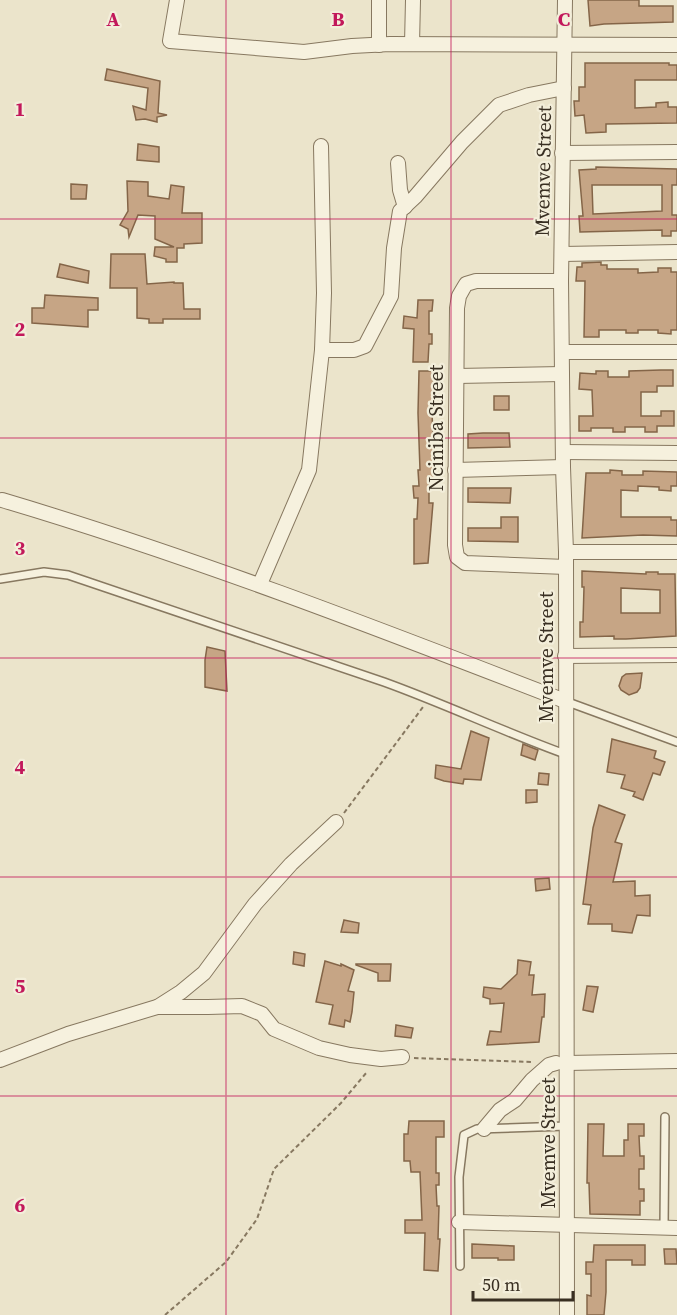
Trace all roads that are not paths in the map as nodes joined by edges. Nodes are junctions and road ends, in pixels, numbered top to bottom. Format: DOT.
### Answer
graph roads {
  1 [pos="177,0"];
  2 [pos="379,0"];
  3 [pos="412,0"];
  4 [pos="565,0"];
  5 [pos="412,44"];
  6 [pos="379,45"];
  7 [pos="565,45"];
  8 [pos="677,45"];
  9 [pos="564,88"];
  10 [pos="321,146"];
  11 [pos="677,152"];
  12 [pos="562,153"];
  13 [pos="398,163"];
  14 [pos="405,207"];
  15 [pos="677,252"];
  16 [pos="562,254"];
  17 [pos="561,281"];
  18 [pos="322,350"];
  19 [pos="562,352"];
  20 [pos="677,352"];
  21 [pos="562,374"];
  22 [pos="457,376"];
  23 [pos="563,452"];
  24 [pos="677,453"];
  25 [pos="563,467"];
  26 [pos="455,470"];
  27 [pos="1,499"];
  28 [pos="566,552"];
  29 [pos="677,552"];
  30 [pos="566,567"];
  31 [pos="0,579"];
  32 [pos="260,584"];
  33 [pos="677,655"];
  34 [pos="565,656"];
  35 [pos="565,701"];
  36 [pos="677,742"];
  37 [pos="565,754"];
  38 [pos="336,822"];
  39 [pos="157,1007"];
  40 [pos="402,1058"];
  41 [pos="0,1060"];
  42 [pos="677,1061"];
  43 [pos="562,1063"];
  44 [pos="664,1118"];
  45 [pos="567,1126"];
  46 [pos="484,1129"];
  47 [pos="459,1222"];
  48 [pos="568,1225"];
  49 [pos="671,1228"];
  50 [pos="460,1266"];
  51 [pos="567,1315"];
  1 -- 6 [label="street"];
  2 -- 6 [label="street"];
  3 -- 5 [label="street"];
  4 -- 7 [label="street, Mvemve Street"];
  5 -- 6 [label="street"];
  5 -- 7 [label="street"];
  7 -- 8 [label="street"];
  7 -- 9 [label="street, Mvemve Street"];
  9 -- 12 [label="street, Mvemve Street"];
  9 -- 14 [label="street"];
  10 -- 18 [label="street"];
  11 -- 12 [label="street"];
  12 -- 16 [label="street, Mvemve Street"];
  13 -- 14 [label="street"];
  14 -- 18 [label="street"];
  15 -- 16 [label="street"];
  16 -- 17 [label="street, Mvemve Street"];
  17 -- 19 [label="street, Mvemve Street"];
  17 -- 22 [label="street, Nciniba Street"];
  18 -- 32 [label="street"];
  19 -- 20 [label="street"];
  19 -- 21 [label="street, Mvemve Street"];
  21 -- 22 [label="street"];
  21 -- 23 [label="street, Mvemve Street"];
  22 -- 26 [label="street, Nciniba Street"];
  23 -- 24 [label="street"];
  23 -- 25 [label="street, Mvemve Street"];
  25 -- 26 [label="street"];
  25 -- 28 [label="street, Mvemve Street"];
  26 -- 30 [label="street, Nciniba Street"];
  27 -- 32 [label="street"];
  28 -- 29 [label="street"];
  28 -- 30 [label="street, Mvemve Street"];
  30 -- 34 [label="street, Mvemve Street"];
  31 -- 37 [label="lane"];
  32 -- 35 [label="street"];
  33 -- 34 [label="street"];
  34 -- 35 [label="street, Mvemve Street"];
  35 -- 36 [label="lane"];
  35 -- 37 [label="street, Mvemve Street"];
  37 -- 43 [label="street, Mvemve Street"];
  38 -- 39 [label="street"];
  39 -- 40 [label="street"];
  39 -- 41 [label="street"];
  42 -- 43 [label="street"];
  43 -- 45 [label="street, Mvemve Street"];
  43 -- 46 [label="street"];
  44 -- 49 [label="lane"];
  45 -- 46 [label="lane"];
  45 -- 48 [label="street, Mvemve Street"];
  46 -- 47 [label="lane"];
  47 -- 48 [label="street"];
  47 -- 50 [label="lane"];
  48 -- 49 [label="street"];
  48 -- 51 [label="street, Mvemve Street"];
}
